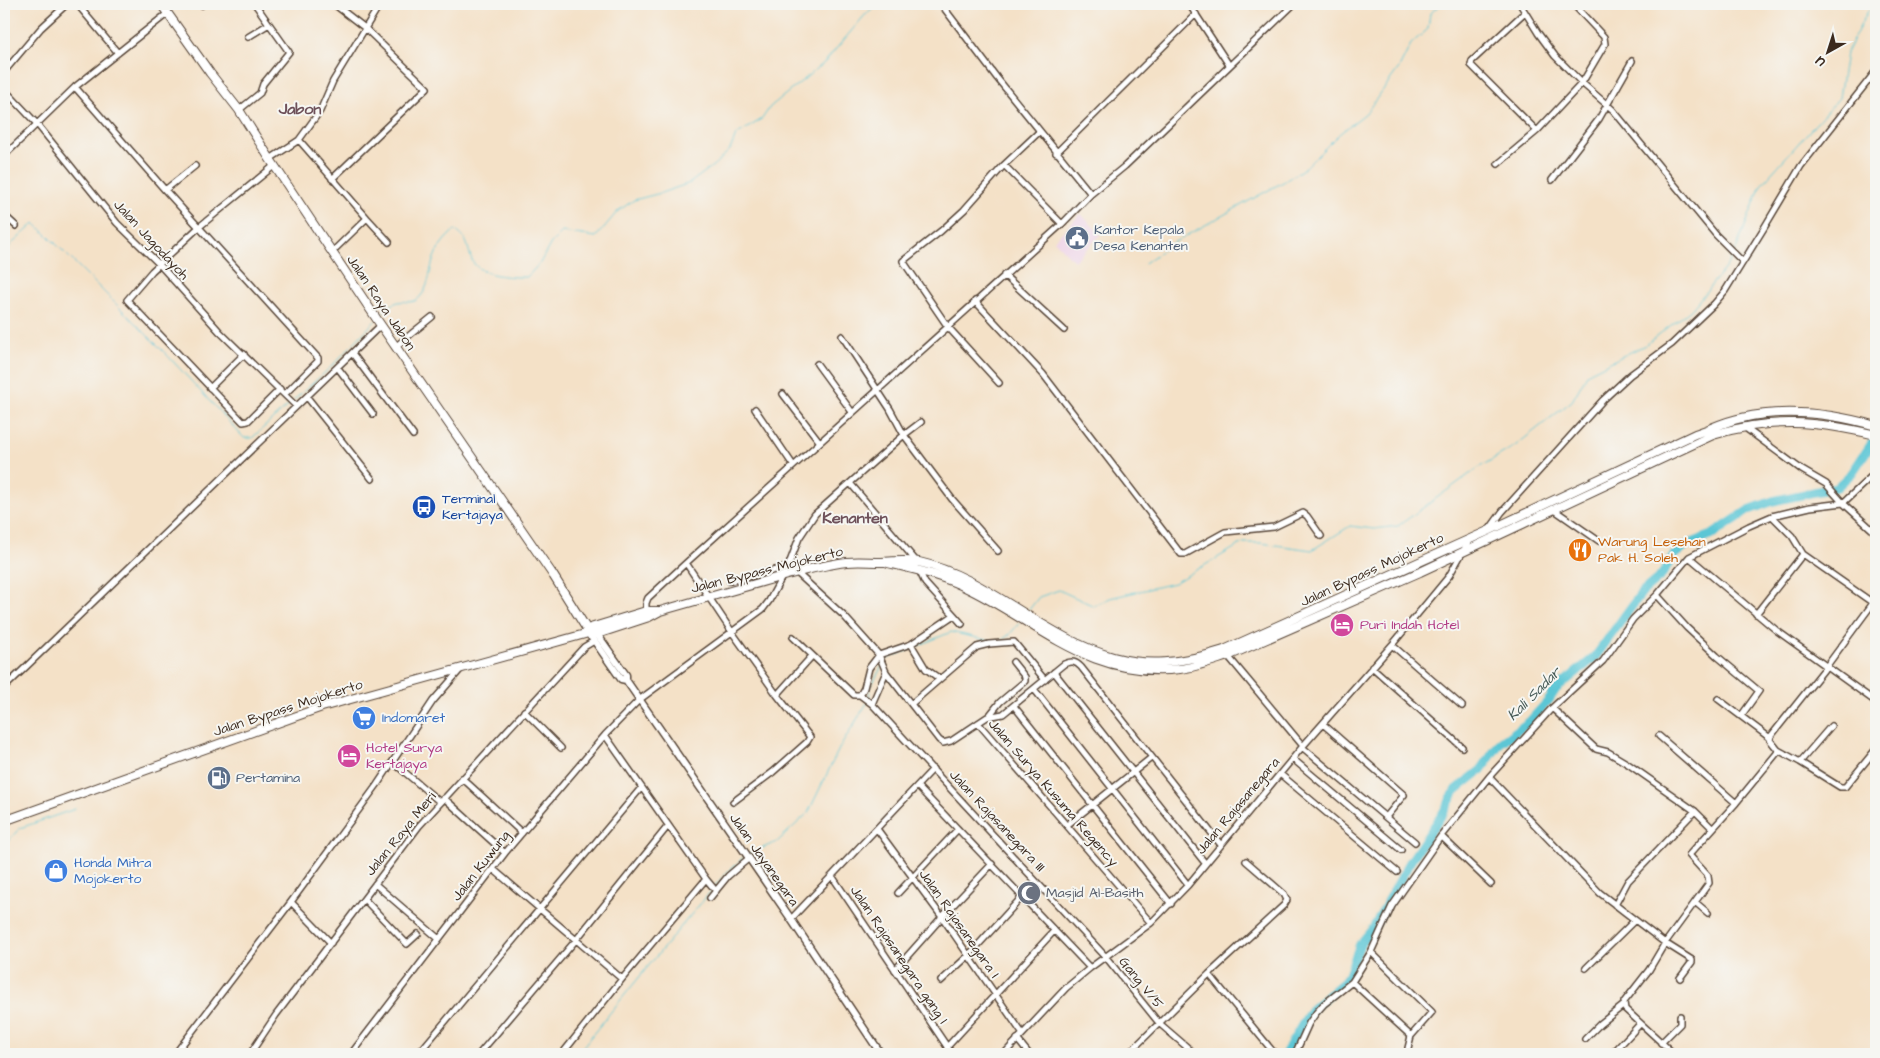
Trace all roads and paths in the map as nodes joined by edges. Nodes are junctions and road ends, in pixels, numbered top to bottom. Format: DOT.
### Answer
graph roads {
  1 [pos="67,4"];
  2 [pos="77,4"];
  3 [pos="161,4"];
  4 [pos="255,4"];
  5 [pos="334,4"];
  6 [pos="380,4"];
  7 [pos="941,4"];
  8 [pos="1189,4"];
  9 [pos="1294,4"];
  10 [pos="1521,4"];
  11 [pos="1573,4"];
  12 [pos="1525,12"];
  13 [pos="168,13"];
  14 [pos="1196,14"];
  15 [pos="269,24"];
  16 [pos="364,28"];
  17 [pos="248,37"];
  18 [pos="118,53"];
  19 [pos="1632,61"];
  20 [pos="1229,65"];
  21 [pos="1876,71"];
  22 [pos="4,72"];
  23 [pos="1582,83"];
  24 [pos="75,87"];
  25 [pos="4,89"];
  26 [pos="1607,104"];
  27 [pos="239,110"];
  28 [pos="37,124"];
  29 [pos="1537,131"];
  30 [pos="1039,132"];
  31 [pos="299,140"];
  32 [pos="1056,153"];
  33 [pos="4,156"];
  34 [pos="273,162"];
  35 [pos="1498,164"];
  36 [pos="1004,165"];
  37 [pos="195,166"];
  38 [pos="332,179"];
  39 [pos="1552,180"];
  40 [pos="165,190"];
  41 [pos="1091,194"];
  42 [pos="4,215"];
  43 [pos="367,218"];
  44 [pos="1062,224"];
  45 [pos="16,226"];
  46 [pos="199,227"];
  47 [pos="389,242"];
  48 [pos="332,252"];
  49 [pos="1743,262"];
  50 [pos="159,264"];
  51 [pos="1004,275"];
  52 [pos="975,301"];
  53 [pos="432,317"];
  54 [pos="380,325"];
  55 [pos="948,327"];
  56 [pos="1064,330"];
  57 [pos="842,336"];
  58 [pos="395,347"];
  59 [pos="352,353"];
  60 [pos="244,354"];
  61 [pos="817,364"];
  62 [pos="338,368"];
  63 [pos="999,383"];
  64 [pos="210,388"];
  65 [pos="280,389"];
  66 [pos="876,390"];
  67 [pos="285,394"];
  68 [pos="783,394"];
  69 [pos="307,397"];
  70 [pos="296,405"];
  71 [pos="755,409"];
  72 [pos="852,412"];
  73 [pos="373,414"];
  74 [pos="921,422"];
  75 [pos="1873,425"];
  76 [pos="1744,427"];
  77 [pos="413,435"];
  78 [pos="904,435"];
  79 [pos="1876,435"];
  80 [pos="820,441"];
  81 [pos="794,465"];
  82 [pos="1876,472"];
  83 [pos="372,479"];
  84 [pos="850,483"];
  85 [pos="1843,503"];
  86 [pos="1553,509"];
  87 [pos="1772,516"];
  88 [pos="1488,531"];
  89 [pos="1876,533"];
  90 [pos="1321,536"];
  91 [pos="1470,538"];
  92 [pos="1485,540"];
  93 [pos="1599,541"];
  94 [pos="1466,549"];
  95 [pos="998,551"];
  96 [pos="1803,554"];
  97 [pos="1689,557"];
  98 [pos="686,563"];
  99 [pos="918,566"];
  100 [pos="797,572"];
  101 [pos="785,573"];
  102 [pos="730,581"];
  103 [pos="1657,595"];
  104 [pos="708,597"];
  105 [pos="1874,601"];
  106 [pos="660,611"];
  107 [pos="646,612"];
  108 [pos="1756,614"];
  109 [pos="954,616"];
  110 [pos="582,618"];
  111 [pos="1033,622"];
  112 [pos="962,624"];
  113 [pos="732,632"];
  114 [pos="591,635"];
  115 [pos="793,637"];
  116 [pos="911,645"];
  117 [pos="1392,645"];
  118 [pos="812,656"];
  119 [pos="1228,656"];
  120 [pos="880,657"];
  121 [pos="1013,662"];
  122 [pos="462,667"];
  123 [pos="1372,667"];
  124 [pos="1826,667"];
  125 [pos="885,669"];
  126 [pos="1054,672"];
  127 [pos="940,679"];
  128 [pos="1045,680"];
  129 [pos="4,688"];
  130 [pos="1034,689"];
  131 [pos="777,695"];
  132 [pos="862,696"];
  133 [pos="1718,699"];
  134 [pos="639,700"];
  135 [pos="1876,702"];
  136 [pos="871,703"];
  137 [pos="911,704"];
  138 [pos="1014,706"];
  139 [pos="1462,706"];
  140 [pos="1552,708"];
  141 [pos="524,711"];
  142 [pos="989,716"];
  143 [pos="1741,716"];
  144 [pos="978,723"];
  145 [pos="1323,724"];
  146 [pos="1831,726"];
  147 [pos="605,735"];
  148 [pos="1660,736"];
  149 [pos="1770,738"];
  150 [pos="1303,747"];
  151 [pos="1462,747"];
  152 [pos="561,748"];
  153 [pos="1876,749"];
  154 [pos="1778,750"];
  155 [pos="1151,758"];
  156 [pos="1293,759"];
  157 [pos="1800,762"];
  158 [pos="395,764"];
  159 [pos="934,769"];
  160 [pos="1133,773"];
  161 [pos="1280,774"];
  162 [pos="1489,777"];
  163 [pos="462,778"];
  164 [pos="917,786"];
  165 [pos="641,788"];
  166 [pos="1113,789"];
  167 [pos="442,800"];
  168 [pos="733,802"];
  169 [pos="1736,803"];
  170 [pos="1093,805"];
  171 [pos="1695,811"];
  172 [pos="1386,817"];
  173 [pos="4,821"];
  174 [pos="1066,825"];
  175 [pos="668,826"];
  176 [pos="1712,828"];
  177 [pos="877,829"];
  178 [pos="958,829"];
  179 [pos="522,833"];
  180 [pos="1441,836"];
  181 [pos="1415,842"];
  182 [pos="1221,845"];
  183 [pos="1401,850"];
  184 [pos="505,852"];
  185 [pos="748,858"];
  186 [pos="1246,861"];
  187 [pos="1205,863"];
  188 [pos="992,864"];
  189 [pos="493,869"];
  190 [pos="1397,872"];
  191 [pos="832,876"];
  192 [pos="913,877"];
  193 [pos="708,881"];
  194 [pos="375,884"];
  195 [pos="1491,884"];
  196 [pos="1188,885"];
  197 [pos="715,890"];
  198 [pos="898,893"];
  199 [pos="1022,897"];
  200 [pos="710,898"];
  201 [pos="364,899"];
  202 [pos="291,902"];
  203 [pos="1696,902"];
  204 [pos="1171,904"];
  205 [pos="1615,905"];
  206 [pos="540,909"];
  207 [pos="1708,913"];
  208 [pos="942,917"];
  209 [pos="791,919"];
  210 [pos="1635,920"];
  211 [pos="1151,923"];
  212 [pos="1054,931"];
  213 [pos="418,934"];
  214 [pos="440,939"];
  215 [pos="576,940"];
  216 [pos="331,942"];
  217 [pos="1666,943"];
  218 [pos="1371,952"];
  219 [pos="968,956"];
  220 [pos="1105,956"];
  221 [pos="1090,968"];
  222 [pos="1586,968"];
  223 [pos="895,970"];
  224 [pos="1209,974"];
  225 [pos="1680,978"];
  226 [pos="622,979"];
  227 [pos="942,981"];
  228 [pos="1352,982"];
  229 [pos="994,994"];
  230 [pos="1624,1005"];
  231 [pos="1680,1016"];
  232 [pos="1159,1023"];
  233 [pos="1640,1024"];
  234 [pos="1022,1033"];
  235 [pos="1411,1036"];
  236 [pos="1017,1039"];
  237 [pos="1585,1040"];
  238 [pos="1661,1042"];
  239 [pos="947,1046"];
  240 [pos="175,1054"];
  241 [pos="250,1054"];
  242 [pos="351,1054"];
  243 [pos="418,1054"];
  244 [pos="479,1054"];
  245 [pos="562,1054"];
  246 [pos="881,1054"];
  247 [pos="952,1054"];
  248 [pos="1004,1054"];
  249 [pos="1029,1054"];
  250 [pos="1128,1054"];
  251 [pos="1195,1054"];
  252 [pos="1275,1054"];
  253 [pos="1295,1054"];
  254 [pos="1409,1054"];
  255 [pos="1612,1054"];
  256 [pos="1674,1054"];
  257 [pos="1695,1054"];
  258 [pos="1700,1054"];
  1 -- 22 [label="street"];
  2 -- 18 [label="street"];
  3 -- 13 [label="highway, Jalan Raya Jabon"];
  4 -- 15 [label="street"];
  5 -- 16 [label="street"];
  6 -- 16 [label="street"];
  7 -- 30 [label="street"];
  8 -- 14 [label="street"];
  9 -- 20 [label="street"];
  10 -- 12 [label="street"];
  11 -- 23 [label="street"];
  12 -- 23 [label="street"];
  12 -- 29 [label="street"];
  13 -- 18 [label="street"];
  13 -- 27 [label="highway, Jalan Raya Jabon"];
  14 -- 20 [label="street"];
  14 -- 32 [label="street"];
  15 -- 17 [label="street"];
  15 -- 27 [label="street"];
  16 -- 31 [label="street"];
  16 -- 38 [label="street"];
  18 -- 24 [label="street"];
  19 -- 26 [label="street"];
  20 -- 41 [label="street"];
  21 -- 49 [label="street"];
  23 -- 26 [label="street"];
  23 -- 29 [label="street"];
  24 -- 28 [label="street"];
  24 -- 40 [label="street"];
  25 -- 28 [label="street, Jalan Jagodayoh"];
  26 -- 39 [label="street"];
  26 -- 49 [label="street"];
  27 -- 34 [label="highway, Jalan Raya Jabon"];
  28 -- 33 [label="street"];
  28 -- 50 [label="street, Jalan Jagodayoh"];
  29 -- 35 [label="street"];
  30 -- 32 [label="street"];
  30 -- 36 [label="street"];
  31 -- 34 [label="street"];
  31 -- 38 [label="street"];
  32 -- 41 [label="street"];
  34 -- 46 [label="street"];
  34 -- 48 [label="highway, Jalan Raya Jabon"];
  36 -- 44 [label="street"];
  36 -- 55 [label="street"];
  37 -- 40 [label="street"];
  38 -- 43 [label="street"];
  40 -- 46 [label="street"];
  41 -- 44 [label="street"];
  42 -- 45 [label="street"];
  43 -- 47 [label="street"];
  43 -- 48 [label="street"];
  44 -- 51 [label="street"];
  46 -- 50 [label="street"];
  46 -- 67 [label="street"];
  48 -- 54 [label="highway, Jalan Raya Jabon"];
  49 -- 88 [label="street"];
  50 -- 60 [label="street, Jalan Jagodayoh"];
  50 -- 64 [label="street"];
  51 -- 52 [label="street"];
  51 -- 56 [label="street"];
  52 -- 55 [label="street"];
  52 -- 90 [label="street"];
  53 -- 58 [label="street"];
  54 -- 58 [label="highway, Jalan Raya Jabon"];
  54 -- 59 [label="street"];
  55 -- 63 [label="street"];
  55 -- 66 [label="street"];
  57 -- 66 [label="street"];
  58 -- 110 [label="highway, Jalan Raya Jabon"];
  59 -- 62 [label="street"];
  59 -- 77 [label="street"];
  60 -- 64 [label="street"];
  60 -- 65 [label="street, Jalan Jagodayoh"];
  61 -- 72 [label="street"];
  62 -- 69 [label="street"];
  62 -- 73 [label="street"];
  64 -- 65 [label="street"];
  65 -- 67 [label="street, Jalan Jagodayoh"];
  66 -- 72 [label="street"];
  66 -- 78 [label="street"];
  67 -- 70 [label="street, Jalan Jagodayoh"];
  68 -- 80 [label="street"];
  69 -- 70 [label="street"];
  69 -- 83 [label="street"];
  70 -- 129 [label="street"];
  71 -- 81 [label="street"];
  72 -- 80 [label="street"];
  74 -- 78 [label="street, Jalan Kuwung"];
  75 -- 88 [label="highway, Jalan Bypass Mojokerto"];
  76 -- 79 [label="highway, Jalan Bypass Mojokerto"];
  76 -- 85 [label="street"];
  76 -- 86 [label="highway, Jalan Bypass Mojokerto"];
  78 -- 84 [label="street, Jalan Kuwung"];
  78 -- 95 [label="street"];
  80 -- 81 [label="street"];
  81 -- 98 [label="street"];
  82 -- 85 [label="street"];
  84 -- 99 [label="street"];
  84 -- 101 [label="street, Jalan Kuwung"];
  85 -- 87 [label="street"];
  85 -- 89 [label="street"];
  86 -- 92 [label="highway, Jalan Bypass Mojokerto"];
  86 -- 93 [label="street"];
  87 -- 96 [label="street"];
  87 -- 97 [label="street"];
  88 -- 91 [label="highway, Jalan Bypass Mojokerto"];
  88 -- 92 [label="street"];
  91 -- 94 [label="street, Jalan Rajasanegara"];
  91 -- 111 [label="highway, Jalan Bypass Mojokerto"];
  92 -- 94 [label="highway, Jalan Bypass Mojokerto"];
  94 -- 117 [label="street, Jalan Rajasanegara"];
  94 -- 119 [label="highway, Jalan Bypass Mojokerto"];
  96 -- 105 [label="street"];
  96 -- 108 [label="street"];
  97 -- 103 [label="street"];
  97 -- 108 [label="street"];
  98 -- 104 [label="street"];
  98 -- 107 [label="street"];
  99 -- 100 [label="highway, Jalan Bypass Mojokerto"];
  99 -- 109 [label="street"];
  99 -- 111 [label="highway, Jalan Bypass Mojokerto"];
  100 -- 101 [label="highway, Jalan Bypass Mojokerto"];
  100 -- 120 [label="street"];
  101 -- 102 [label="street"];
  101 -- 104 [label="highway, Jalan Bypass Mojokerto"];
  101 -- 113 [label="street, Jalan Kuwung"];
  103 -- 140 [label="street"];
  103 -- 143 [label="street"];
  104 -- 106 [label="highway, Jalan Bypass Mojokerto"];
  104 -- 113 [label="street"];
  105 -- 124 [label="street"];
  106 -- 107 [label="highway, Jalan Bypass Mojokerto"];
  106 -- 114 [label="highway, Jalan Bypass Mojokerto"];
  107 -- 114 [label="highway, Jalan Bypass Mojokerto"];
  108 -- 124 [label="street"];
  109 -- 112 [label="street"];
  109 -- 116 [label="street"];
  110 -- 114 [label="highway, Jalan Jayanegara"];
  111 -- 119 [label="highway, Jalan Bypass Mojokerto"];
  113 -- 131 [label="street"];
  113 -- 134 [label="street, Jalan Kuwung"];
  114 -- 122 [label="highway, Jalan Bypass Mojokerto"];
  114 -- 134 [label="main road, Jalan Jayanegara"];
  114 -- 141 [label="street, Jalan Raya Meri"];
  115 -- 118 [label="street, Jalan Rajasanegara III"];
  116 -- 120 [label="street"];
  116 -- 127 [label="street"];
  117 -- 123 [label="street, Jalan Rajasanegara"];
  117 -- 139 [label="street"];
  118 -- 131 [label="street"];
  118 -- 132 [label="street, Jalan Rajasanegara III"];
  119 -- 150 [label="street"];
  120 -- 125 [label="street"];
  120 -- 132 [label="street"];
  121 -- 142 [label="street"];
  122 -- 173 [label="highway, Jalan Bypass Mojokerto"];
  122 -- 202 [label="street"];
  123 -- 145 [label="street, Jalan Rajasanegara"];
  123 -- 151 [label="street"];
  124 -- 135 [label="street"];
  124 -- 149 [label="street"];
  125 -- 136 [label="street"];
  125 -- 137 [label="street"];
  126 -- 128 [label="street"];
  126 -- 155 [label="street"];
  126 -- 160 [label="street"];
  127 -- 128 [label="street"];
  127 -- 137 [label="street"];
  128 -- 130 [label="street"];
  130 -- 138 [label="street"];
  130 -- 166 [label="street"];
  131 -- 168 [label="street"];
  132 -- 136 [label="street, Jalan Rajasanegara III"];
  133 -- 143 [label="street"];
  134 -- 147 [label="street, Jalan Kuwung"];
  134 -- 185 [label="main road, Jalan Jayanegara"];
  136 -- 159 [label="street, Jalan Rajasanegara III"];
  137 -- 144 [label="street"];
  138 -- 142 [label="street"];
  138 -- 170 [label="street"];
  140 -- 162 [label="street"];
  140 -- 171 [label="street"];
  141 -- 152 [label="street"];
  141 -- 163 [label="street, Jalan Raya Meri"];
  142 -- 144 [label="street"];
  143 -- 149 [label="street"];
  144 -- 174 [label="street, Jalan Surya Kusuma Regency"];
  145 -- 150 [label="street, Jalan Rajasanegara"];
  145 -- 172 [label="street"];
  146 -- 157 [label="street"];
  147 -- 165 [label="street"];
  147 -- 179 [label="street, Jalan Kuwung"];
  148 -- 169 [label="street"];
  149 -- 154 [label="street"];
  150 -- 156 [label="street, Jalan Rajasanegara"];
  150 -- 172 [label="street"];
  153 -- 157 [label="street"];
  154 -- 157 [label="street"];
  154 -- 169 [label="street"];
  155 -- 160 [label="street"];
  155 -- 182 [label="street"];
  156 -- 161 [label="street, Jalan Rajasanegara"];
  156 -- 183 [label="street"];
  158 -- 167 [label="street"];
  159 -- 164 [label="street"];
  159 -- 220 [label="street, Jalan Rajasanegara III"];
  160 -- 166 [label="street"];
  160 -- 187 [label="street"];
  161 -- 182 [label="street, Jalan Rajasanegara"];
  161 -- 190 [label="street"];
  162 -- 180 [label="street"];
  162 -- 205 [label="street"];
  163 -- 167 [label="street, Jalan Raya Meri"];
  163 -- 179 [label="street"];
  164 -- 177 [label="street"];
  164 -- 178 [label="street"];
  165 -- 175 [label="street"];
  165 -- 206 [label="street"];
  166 -- 170 [label="street"];
  166 -- 196 [label="street"];
  167 -- 184 [label="street"];
  167 -- 194 [label="street, Jalan Raya Meri"];
  169 -- 176 [label="street"];
  170 -- 174 [label="street"];
  170 -- 204 [label="street"];
  171 -- 176 [label="street"];
  171 -- 205 [label="street"];
  172 -- 181 [label="street"];
  174 -- 211 [label="street, Jalan Surya Kusuma Regency"];
  175 -- 193 [label="street"];
  175 -- 215 [label="street"];
  176 -- 203 [label="street"];
  177 -- 191 [label="street"];
  177 -- 192 [label="street, Jalan Rajasanegara I"];
  178 -- 188 [label="street"];
  178 -- 192 [label="street"];
  179 -- 184 [label="street, Jalan Kuwung"];
  180 -- 195 [label="street"];
  180 -- 218 [label="street"];
  182 -- 187 [label="street, Jalan Rajasanegara"];
  184 -- 189 [label="street, Jalan Kuwung"];
  185 -- 197 [label="street"];
  185 -- 209 [label="main road, Jalan Jayanegara"];
  186 -- 224 [label="street"];
  187 -- 196 [label="street, Jalan Rajasanegara"];
  188 -- 199 [label="street"];
  188 -- 208 [label="street"];
  189 -- 206 [label="street"];
  189 -- 214 [label="street, Jalan Kuwung"];
  191 -- 209 [label="street"];
  191 -- 223 [label="street, Jalan Rajasanegara gang I"];
  192 -- 198 [label="street"];
  192 -- 208 [label="street, Jalan Rajasanegara I"];
  193 -- 197 [label="street"];
  193 -- 226 [label="street"];
  194 -- 201 [label="street, Jalan Raya Meri"];
  194 -- 214 [label="street"];
  196 -- 204 [label="street, Jalan Rajasanegara"];
  197 -- 200 [label="street"];
  199 -- 212 [label="street"];
  199 -- 219 [label="street"];
  201 -- 213 [label="street"];
  201 -- 216 [label="street, Jalan Raya Meri"];
  202 -- 216 [label="street"];
  202 -- 240 [label="street"];
  203 -- 207 [label="street"];
  203 -- 217 [label="street"];
  204 -- 211 [label="street, Jalan Rajasanegara"];
  205 -- 210 [label="street"];
  206 -- 215 [label="street"];
  206 -- 243 [label="street"];
  208 -- 219 [label="street, Jalan Rajasanegara I"];
  208 -- 223 [label="street"];
  209 -- 246 [label="main road, Jalan Jayanegara"];
  210 -- 217 [label="street"];
  210 -- 222 [label="street"];
  211 -- 220 [label="street, Jalan Rajasanegara"];
  212 -- 221 [label="street"];
  212 -- 229 [label="street"];
  214 -- 242 [label="street, Jalan Kuwung"];
  215 -- 226 [label="street"];
  215 -- 244 [label="street"];
  216 -- 241 [label="street, Jalan Raya Meri"];
  217 -- 225 [label="street"];
  217 -- 230 [label="street"];
  218 -- 228 [label="street"];
  218 -- 235 [label="street"];
  219 -- 227 [label="street"];
  219 -- 229 [label="street, Jalan Rajasanegara I"];
  220 -- 221 [label="street, Jalan Rajasanegara"];
  220 -- 232 [label="street, Gang V/5"];
  221 -- 234 [label="street, Jalan Rajasanegara"];
  223 -- 239 [label="street, Jalan Rajasanegara gang I"];
  224 -- 232 [label="street"];
  224 -- 252 [label="street"];
  226 -- 245 [label="street"];
  228 -- 235 [label="street"];
  228 -- 253 [label="street"];
  229 -- 234 [label="street, Jalan Rajasanegara I"];
  229 -- 239 [label="street"];
  230 -- 233 [label="street"];
  230 -- 237 [label="street"];
  231 -- 238 [label="street"];
  232 -- 250 [label="street"];
  232 -- 251 [label="street, Gang V/5"];
  233 -- 238 [label="street"];
  233 -- 255 [label="street"];
  234 -- 236 [label="street, Jalan Rajasanegara"];
  235 -- 254 [label="street"];
  236 -- 248 [label="street, Jalan Rajasanegara"];
  236 -- 249 [label="street"];
  238 -- 256 [label="street"];
  239 -- 247 [label="street, Jalan Rajasanegara gang I"];
  257 -- 258 [label="street"];
}
